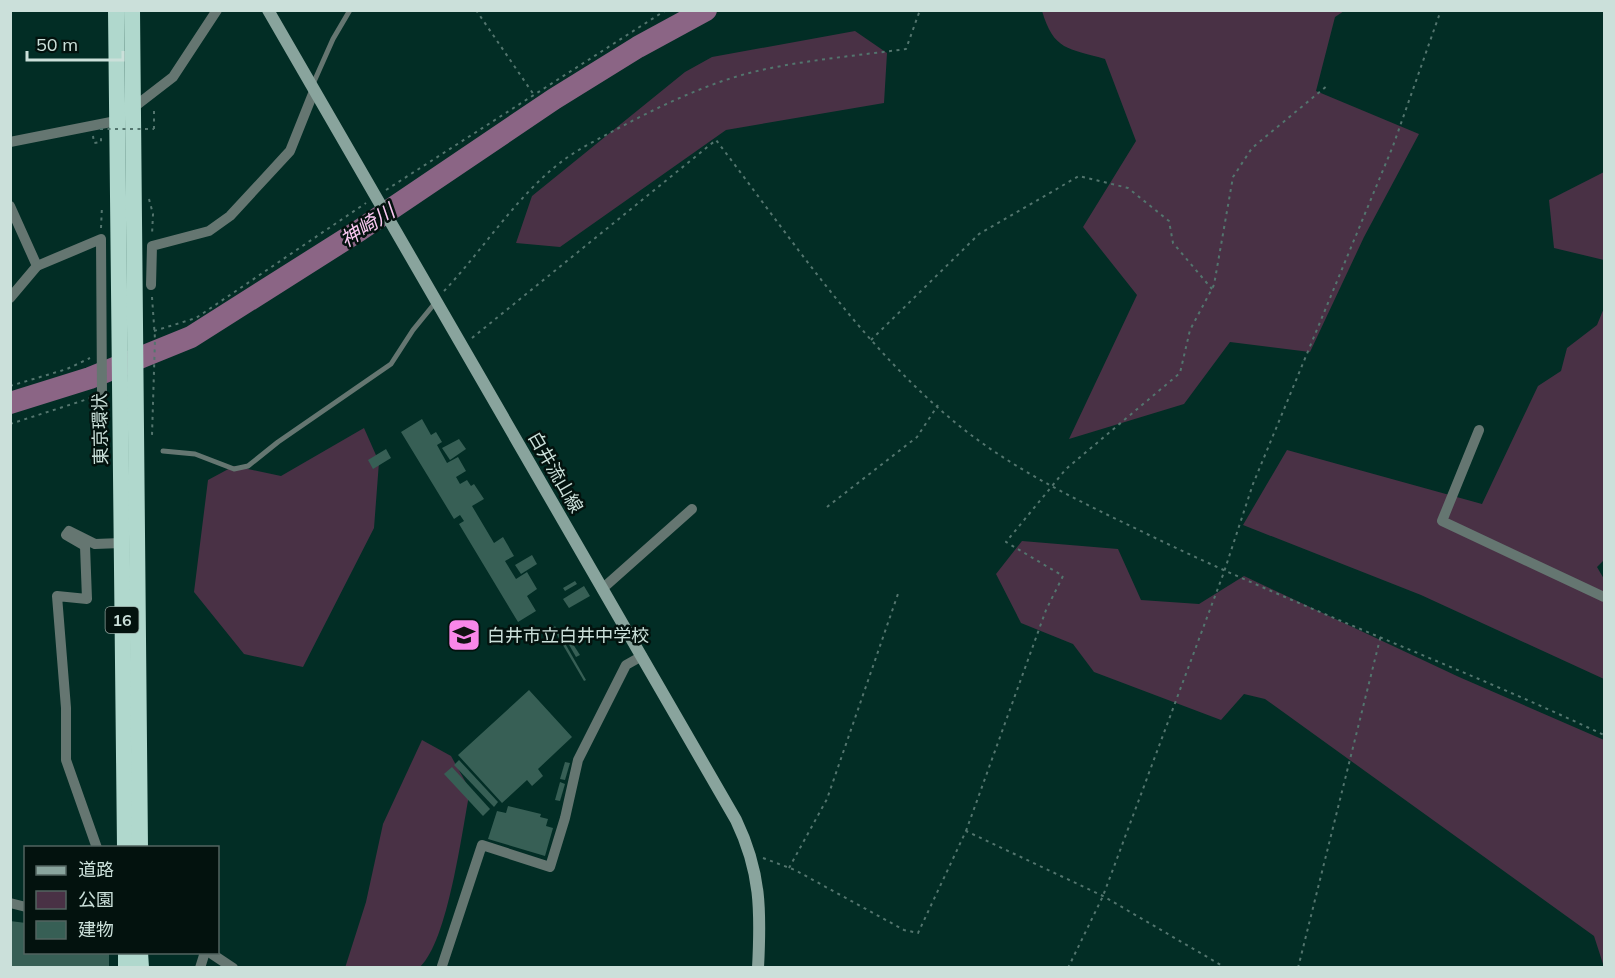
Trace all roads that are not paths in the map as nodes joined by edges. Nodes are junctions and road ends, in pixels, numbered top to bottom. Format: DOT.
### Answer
graph roads {
  1 [pos="116,10"];
  2 [pos="132,10"];
  3 [pos="217,10"];
  4 [pos="268,10"];
  5 [pos="350,10"];
  6 [pos="313,88"];
  7 [pos="134,108"];
  8 [pos="116,121"];
  9 [pos="10,142"];
  10 [pos="10,206"];
  11 [pos="37,266"];
  12 [pos="151,285"];
  13 [pos="10,298"];
  14 [pos="436,301"];
  15 [pos="128,343"];
  16 [pos="110,394"];
  17 [pos="1479,430"];
  18 [pos="163,451"];
  19 [pos="692,509"];
  20 [pos="121,543"];
  21 [pos="602,589"];
  22 [pos="1605,597"];
  23 [pos="642,656"];
  24 [pos="96,846"];
  25 [pos="124,846"];
  26 [pos="140,846"];
  27 [pos="206,954"];
  28 [pos="210,954"];
  29 [pos="442,966"];
  30 [pos="200,968"];
  31 [pos="233,968"];
  32 [pos="758,968"];
  1 -- 8 [label="highway, 東京環状 / 16"];
  2 -- 7 [label="highway, 東京環状 / 16"];
  3 -- 7 [label="street"];
  4 -- 6 [label="main road, 白井流山線"];
  5 -- 6 [label="lane"];
  6 -- 12 [label="street"];
  6 -- 14 [label="main road, 白井流山線"];
  7 -- 8 [label="street"];
  7 -- 15 [label="highway, 東京環状 / 16"];
  8 -- 9 [label="street"];
  8 -- 15 [label="highway, 東京環状 / 16"];
  10 -- 11 [label="street"];
  11 -- 13 [label="street"];
  11 -- 16 [label="street"];
  14 -- 18 [label="lane"];
  14 -- 21 [label="main road, 白井流山線"];
  15 -- 16 [label="highway, 東京環状 / 16"];
  15 -- 26 [label="highway, 東京環状 / 16"];
  16 -- 20 [label="highway, 東京環状 / 16"];
  17 -- 22 [label="street"];
  19 -- 21 [label="street"];
  20 -- 24 [label="street"];
  20 -- 25 [label="highway, 東京環状 / 16"];
  21 -- 23 [label="main road, 白井流山線"];
  23 -- 29 [label="street"];
  23 -- 32 [label="main road, 白井流山線"];
  27 -- 30 [label="street"];
  28 -- 31 [label="street"];
}
